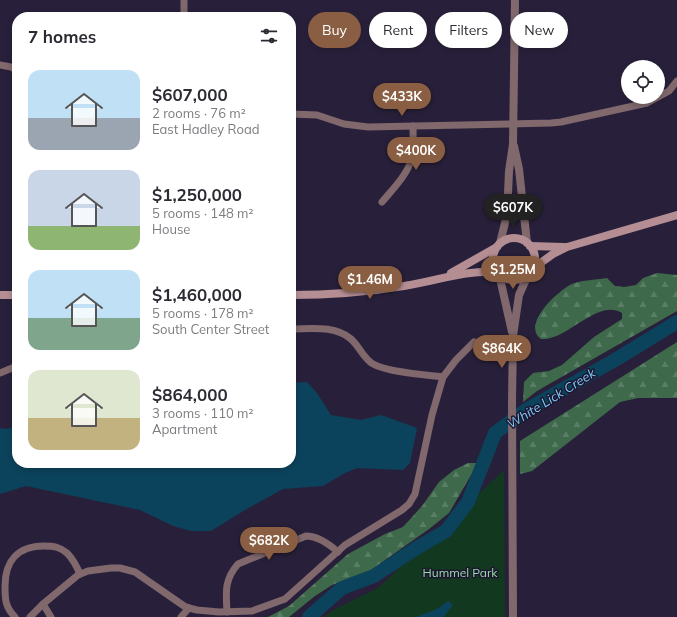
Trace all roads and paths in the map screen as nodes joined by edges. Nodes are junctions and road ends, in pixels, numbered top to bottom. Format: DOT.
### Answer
graph roads {
  1 [pos="184,0"];
  2 [pos="515,0"];
  3 [pos="184,12"];
  4 [pos="0,65"];
  5 [pos="12,68"];
  6 [pos="677,82"];
  7 [pos="296,114"];
  8 [pos="514,124"];
  9 [pos="413,126"];
  10 [pos="514,144"];
  11 [pos="382,202"];
  12 [pos="677,215"];
  13 [pos="528,244"];
  14 [pos="499,245"];
  15 [pos="567,246"];
  16 [pos="530,272"];
  17 [pos="498,273"];
  18 [pos="446,276"];
  19 [pos="0,295"];
  20 [pos="12,295"];
  21 [pos="296,295"];
  22 [pos="296,329"];
  23 [pos="513,336"];
  24 [pos="474,342"];
  25 [pos="12,368"];
  26 [pos="0,373"];
  27 [pos="443,377"];
  28 [pos="338,552"];
  29 [pos="80,574"];
  30 [pos="43,604"];
  31 [pos="189,608"];
  32 [pos="227,612"];
  33 [pos="15,617"];
  34 [pos="30,617"];
  35 [pos="51,617"];
  36 [pos="181,617"];
  37 [pos="513,617"];
  1 -- 3 [label="street"];
  2 -- 8 [label="street"];
  4 -- 5 [label="street"];
  6 -- 8 [label="street"];
  7 -- 9 [label="street"];
  8 -- 9 [label="street"];
  8 -- 10 [label="street"];
  9 -- 11 [label="street"];
  10 -- 13 [label="street"];
  10 -- 14 [label="street"];
  12 -- 15 [label="main road"];
  13 -- 14 [label="main road"];
  13 -- 15 [label="main road"];
  13 -- 16 [label="main road"];
  14 -- 17 [label="main road"];
  14 -- 18 [label="main road"];
  15 -- 16 [label="main road"];
  16 -- 17 [label="main road"];
  16 -- 23 [label="street"];
  17 -- 18 [label="main road"];
  17 -- 23 [label="street"];
  18 -- 21 [label="main road"];
  19 -- 20 [label="main road"];
  22 -- 27 [label="street"];
  23 -- 37 [label="street"];
  24 -- 27 [label="street"];
  25 -- 26 [label="street"];
  27 -- 28 [label="street"];
  28 -- 32 [label="street"];
  28 -- 32 [label="street"];
  29 -- 30 [label="street"];
  29 -- 31 [label="street"];
  29 -- 33 [label="street"];
  30 -- 34 [label="street"];
  30 -- 35 [label="street"];
  31 -- 32 [label="street"];
  31 -- 36 [label="street"];
}
